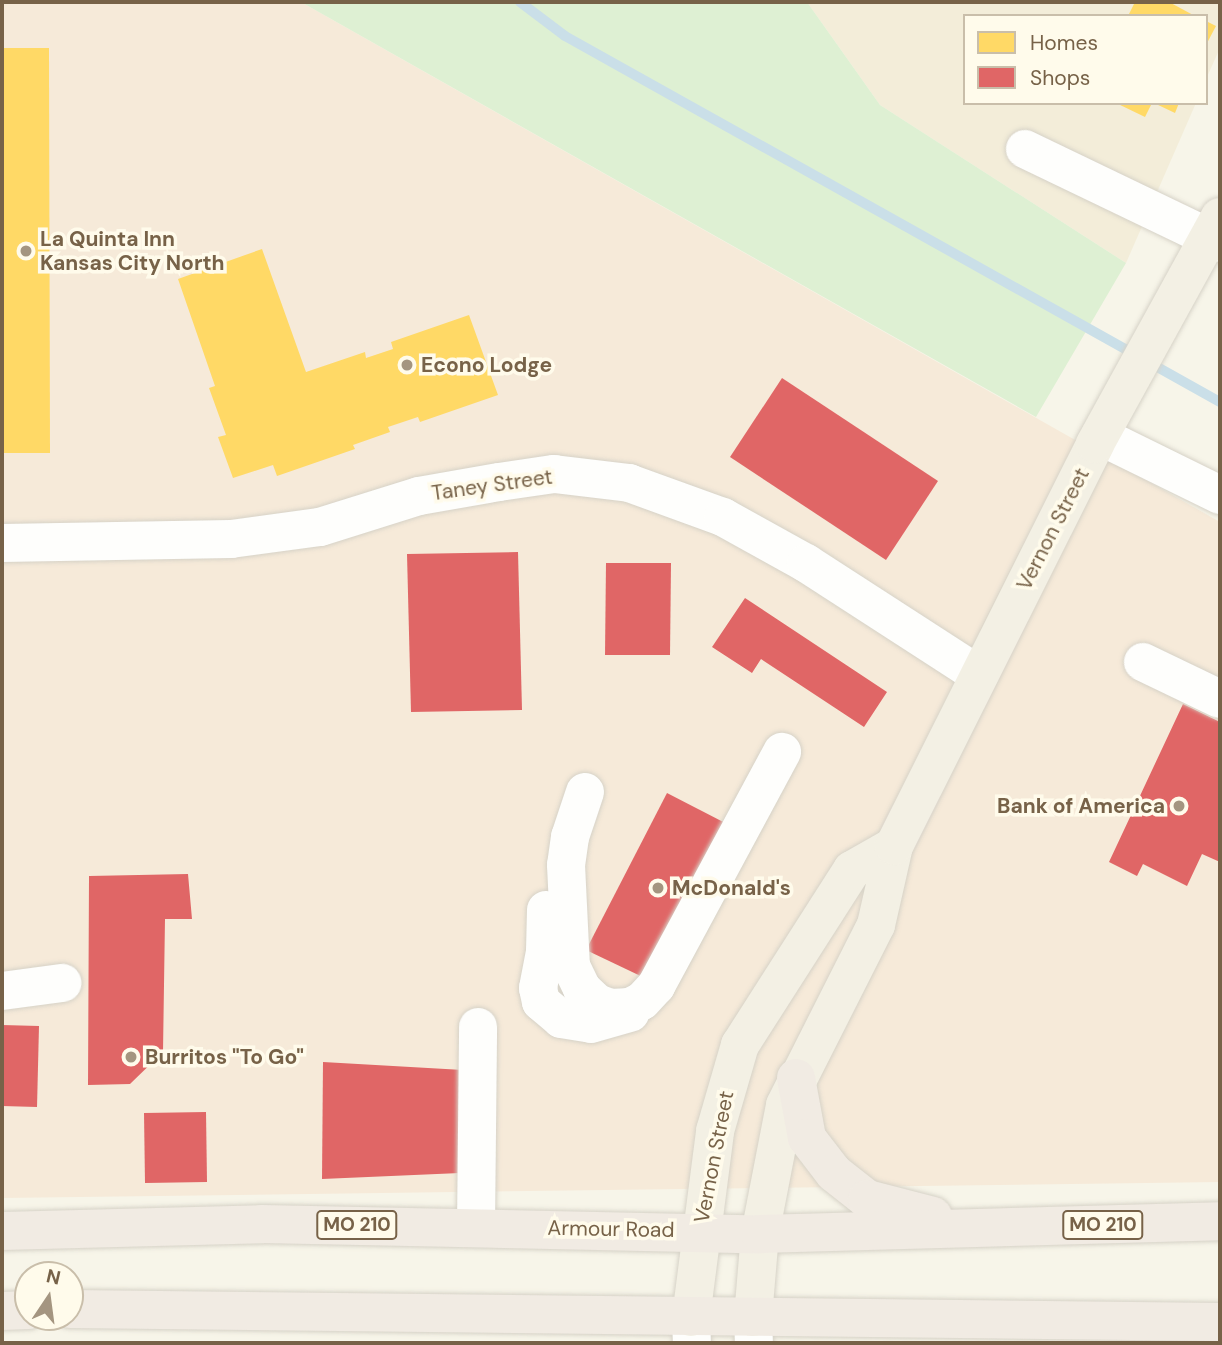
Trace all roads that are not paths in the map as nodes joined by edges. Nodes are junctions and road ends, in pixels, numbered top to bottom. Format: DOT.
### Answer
graph roads {
  1 [pos="1025,149"];
  2 [pos="1216,233"];
  3 [pos="1102,431"];
  4 [pos="1220,495"];
  5 [pos="2,542"];
  6 [pos="1143,662"];
  7 [pos="979,675"];
  8 [pos="1220,699"];
  9 [pos="782,752"];
  10 [pos="585,792"];
  11 [pos="894,846"];
  12 [pos="62,983"];
  13 [pos="2,991"];
  14 [pos="478,1027"];
  15 [pos="796,1078"];
  16 [pos="1220,1221"];
  17 [pos="477,1227"];
  18 [pos="986,1228"];
  19 [pos="700,1230"];
  20 [pos="2,1231"];
  21 [pos="760,1234"];
  22 [pos="84,1309"];
  23 [pos="1220,1322"];
  24 [pos="692,1330"];
  25 [pos="754,1330"];
  1 -- 2 [label="street"];
  2 -- 3 [label="main road, Vernon Street"];
  3 -- 4 [label="street"];
  3 -- 7 [label="main road, Vernon Street"];
  5 -- 7 [label="street, Taney Street"];
  6 -- 8 [label="street"];
  7 -- 11 [label="main road, Vernon Street"];
  9 -- 10 [label="street"];
  11 -- 15 [label="main road, Vernon Street"];
  11 -- 19 [label="main road, Vernon Street"];
  12 -- 13 [label="street"];
  14 -- 17 [label="street"];
  15 -- 18 [label="highway"];
  15 -- 21 [label="main road, Vernon Street"];
  16 -- 18 [label="highway, Armour Road / MO 210"];
  17 -- 19 [label="highway, Armour Road / MO 210"];
  17 -- 20 [label="highway, Armour Road / MO 210"];
  18 -- 21 [label="highway, Armour Road / MO 210"];
  19 -- 21 [label="highway, Armour Road / MO 210"];
  19 -- 24 [label="main road, Vernon Street"];
  21 -- 25 [label="main road, Vernon Street"];
  22 -- 24 [label="highway"];
  23 -- 25 [label="highway"];
  24 -- 25 [label="highway"];
}
